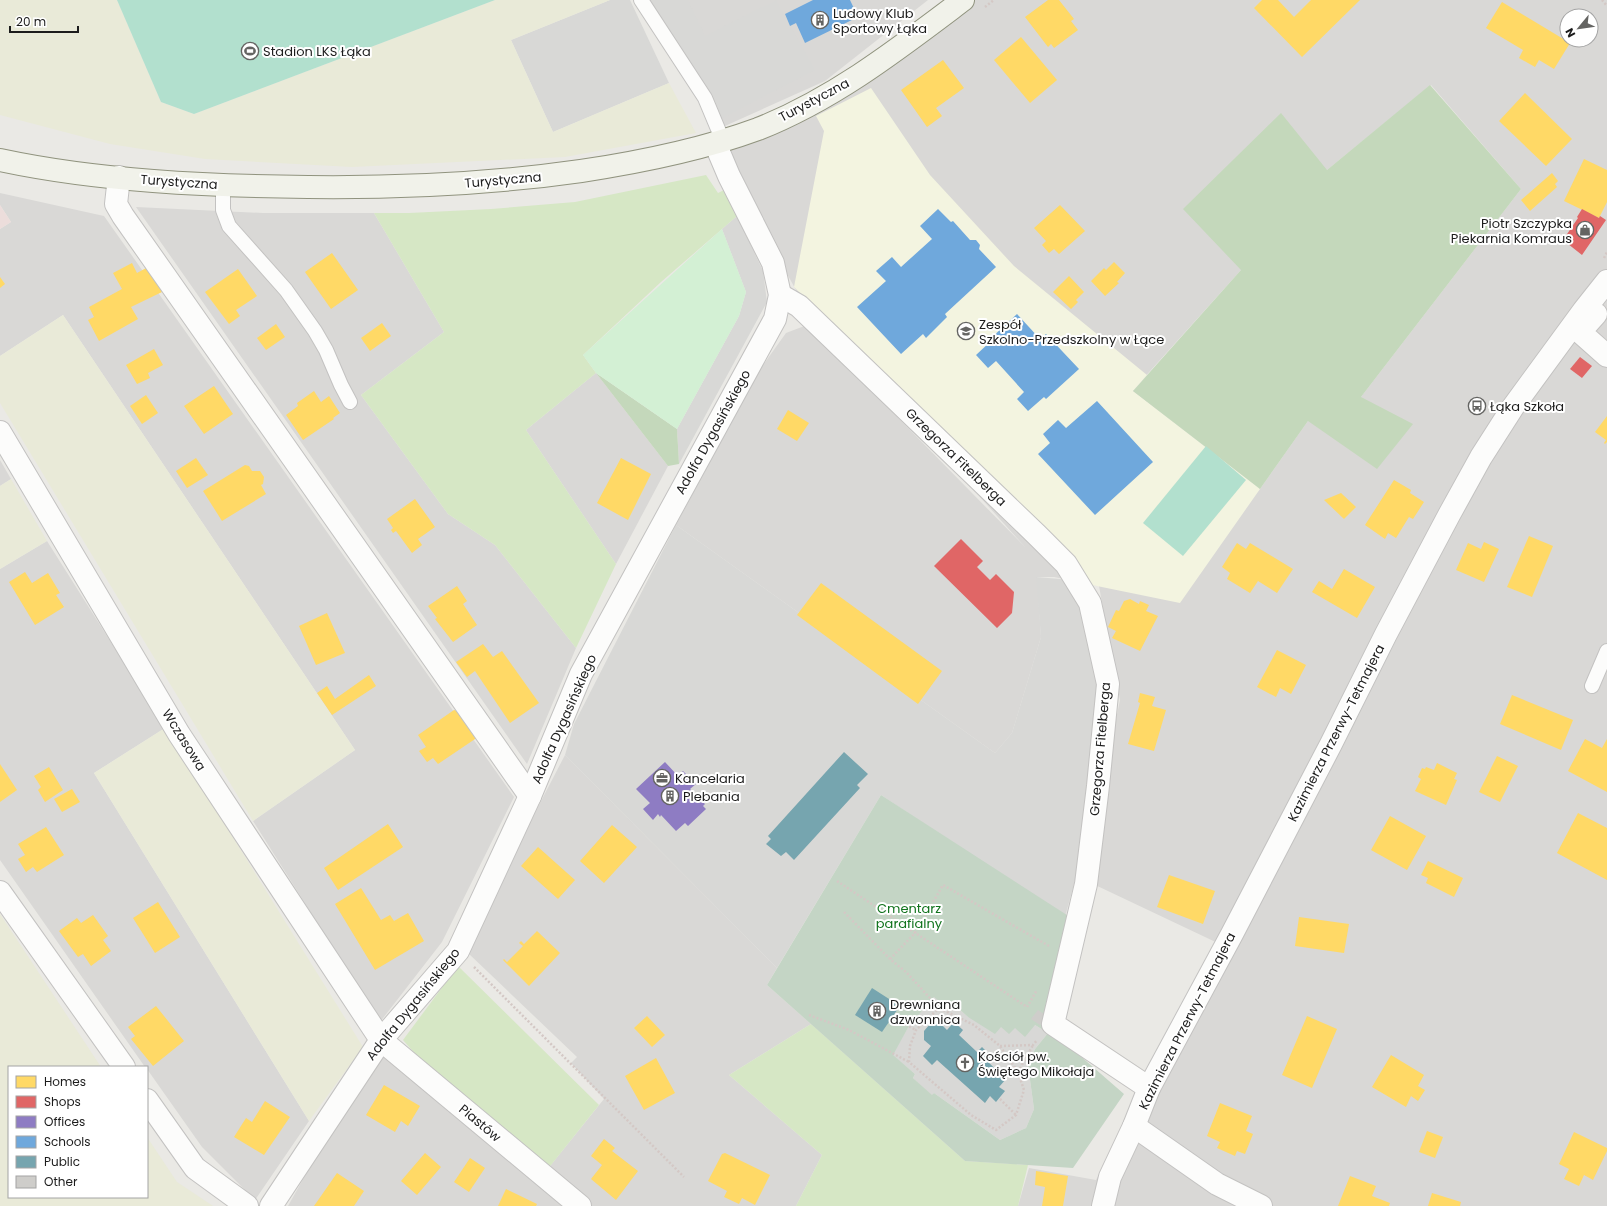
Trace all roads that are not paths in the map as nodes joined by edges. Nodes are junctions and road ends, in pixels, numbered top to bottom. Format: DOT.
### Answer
graph roads {
  1 [pos="641,0"];
  2 [pos="963,0"];
  3 [pos="719,142"];
  4 [pos="0,160"];
  5 [pos="119,178"];
  6 [pos="223,185"];
  7 [pos="1607,281"];
  8 [pos="780,295"];
  9 [pos="1607,300"];
  10 [pos="1607,356"];
  11 [pos="350,402"];
  12 [pos="0,432"];
  13 [pos="1607,651"];
  14 [pos="1592,686"];
  15 [pos="530,796"];
  16 [pos="0,892"];
  17 [pos="381,1040"];
  18 [pos="123,1066"];
  19 [pos="1150,1088"];
  20 [pos="148,1101"];
  21 [pos="1134,1126"];
  22 [pos="247,1206"];
  23 [pos="271,1206"];
  24 [pos="580,1206"];
  25 [pos="1103,1206"];
  26 [pos="1262,1206"];
  1 -- 3 [label="lane"];
  2 -- 3 [label="main road, Turystyczna"];
  3 -- 6 [label="main road, Turystyczna"];
  3 -- 8 [label="street, Adolfa Dygasińskiego"];
  4 -- 5 [label="main road, Turystyczna"];
  5 -- 6 [label="main road, Turystyczna"];
  5 -- 15 [label="street"];
  6 -- 11 [label="lane"];
  7 -- 19 [label="street, Kazimierza Przerwy-Tetmajera"];
  8 -- 15 [label="street, Adolfa Dygasińskiego"];
  8 -- 19 [label="street, Grzegorza Fitelberga"];
  9 -- 10 [label="street"];
  12 -- 17 [label="street, Wczasowa"];
  13 -- 14 [label="lane"];
  15 -- 17 [label="street, Adolfa Dygasińskiego"];
  16 -- 18 [label="street"];
  17 -- 23 [label="street, Adolfa Dygasińskiego"];
  17 -- 24 [label="street, Piastów"];
  19 -- 21 [label="street, Kazimierza Przerwy-Tetmajera"];
  20 -- 22 [label="street"];
  21 -- 25 [label="street, Kazimierza Przerwy-Tetmajera"];
  21 -- 26 [label="street"];
}
